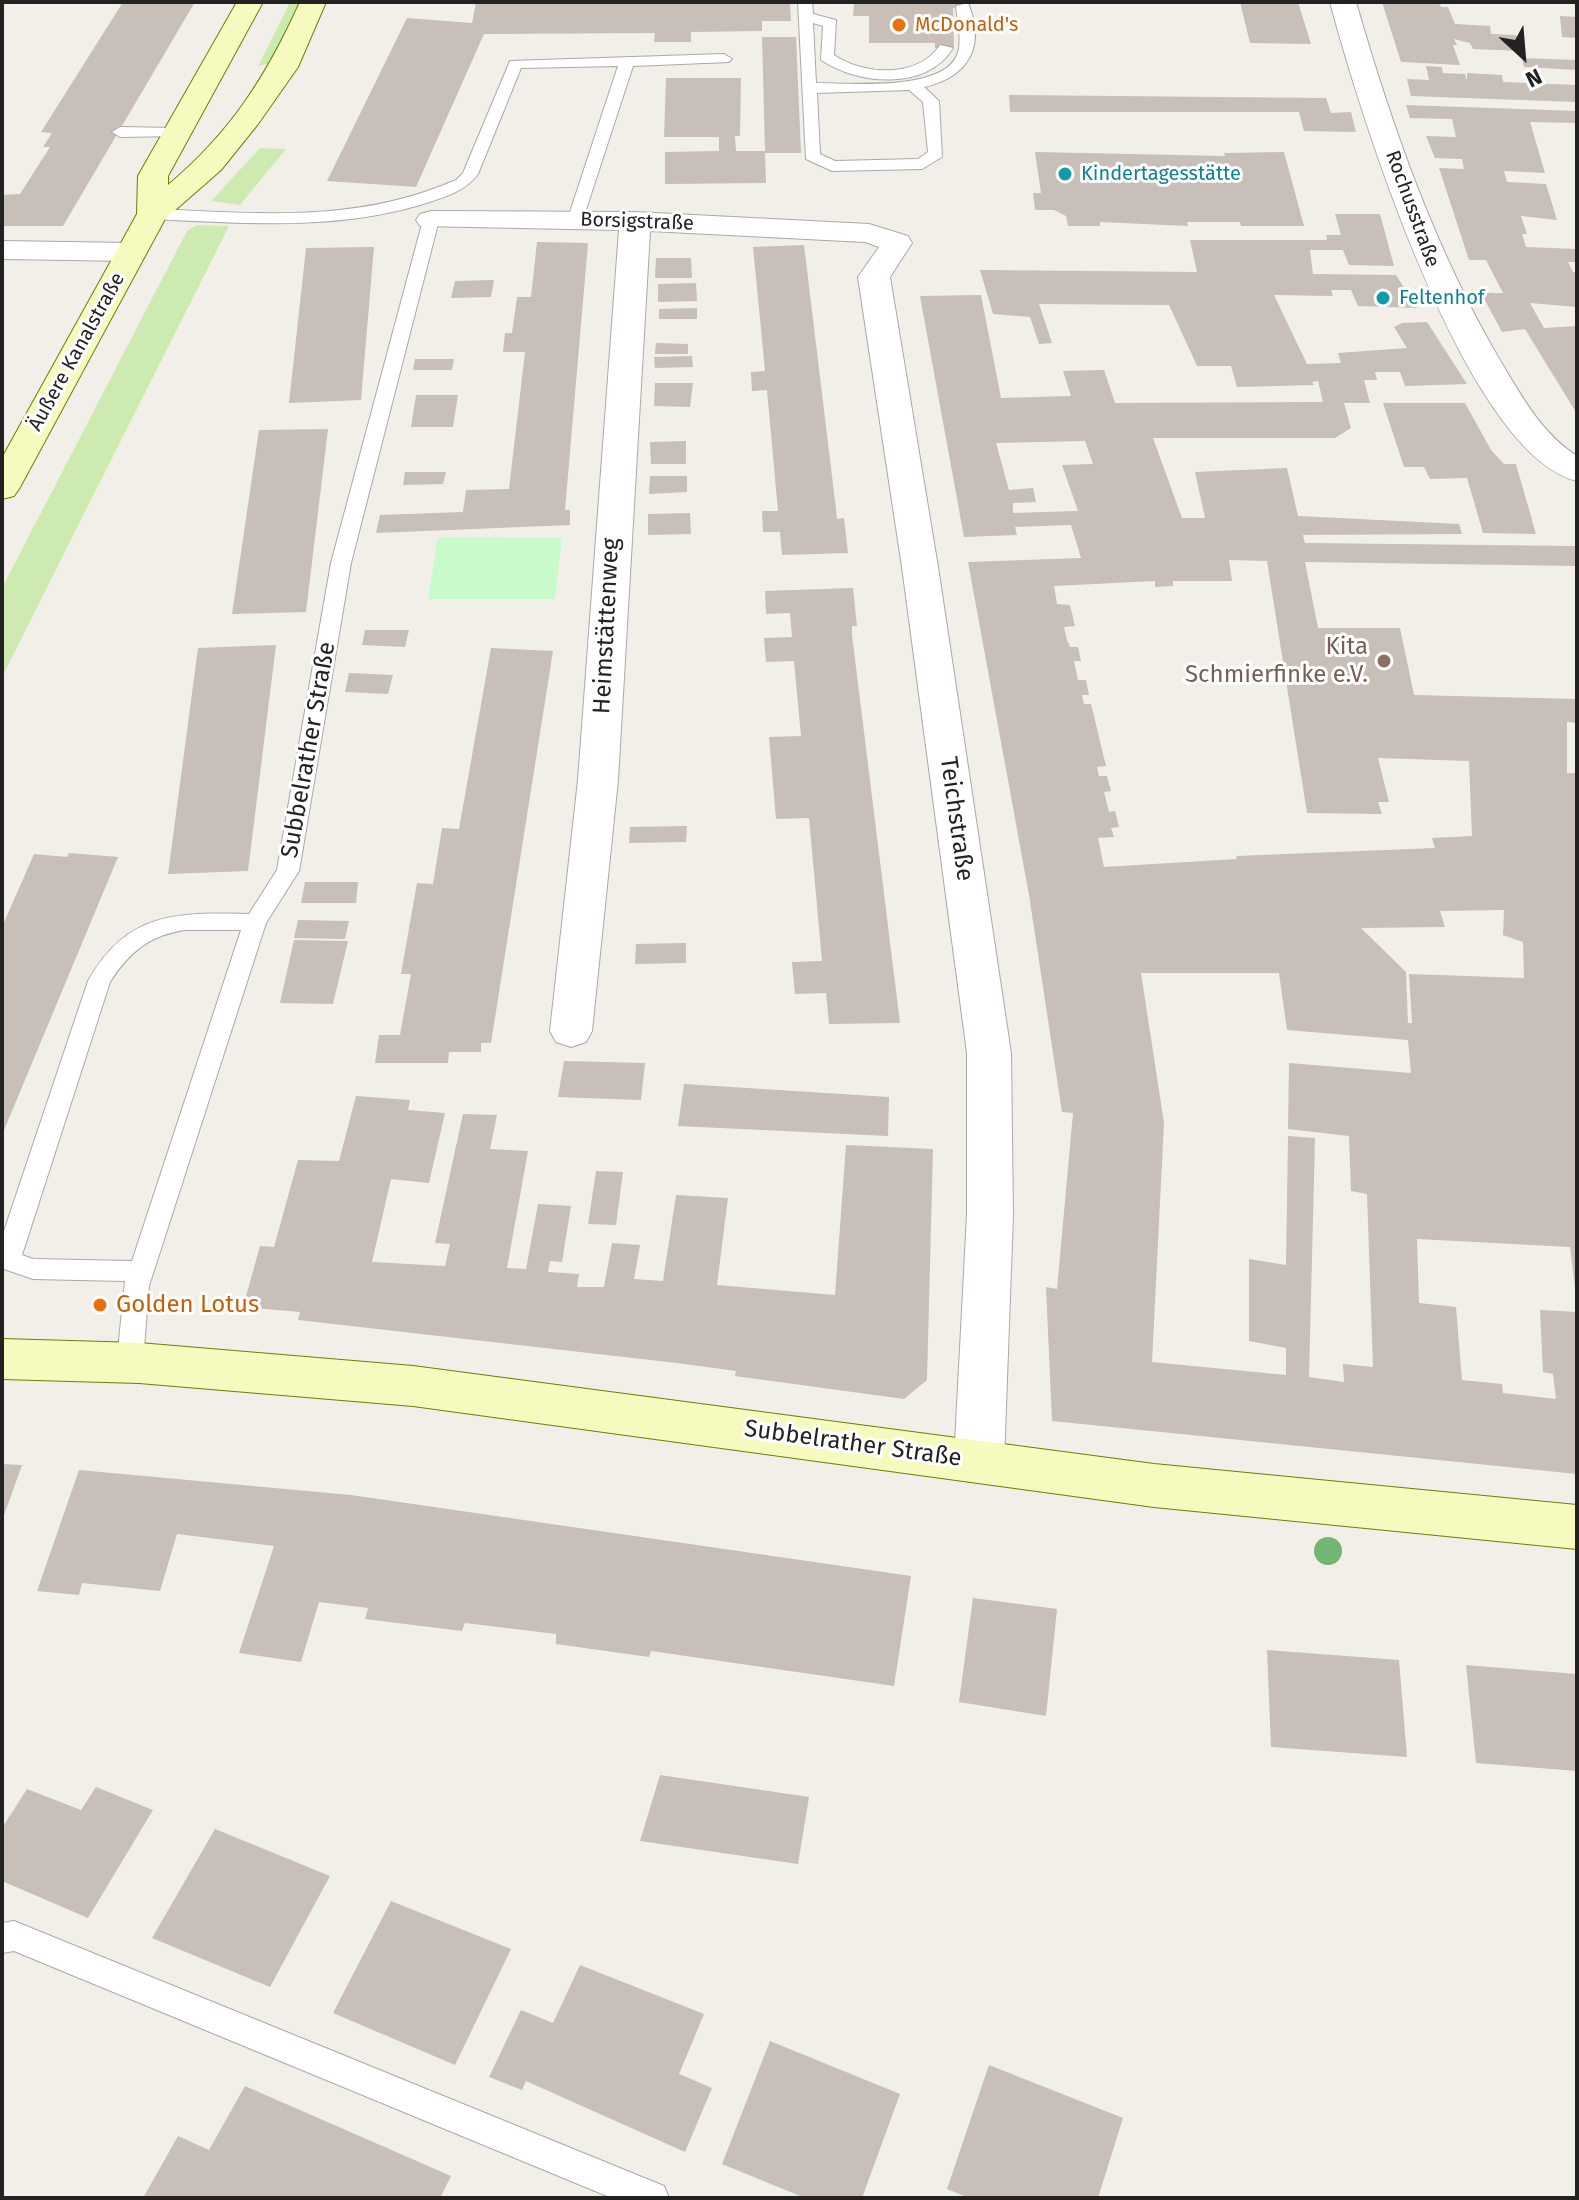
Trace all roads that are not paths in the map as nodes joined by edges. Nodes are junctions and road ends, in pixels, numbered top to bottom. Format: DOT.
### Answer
graph roads {
  1 [pos="250,2"];
  2 [pos="313,2"];
  3 [pos="1343,2"];
  4 [pos="963,6"];
  5 [pos="805,9"];
  6 [pos="945,48"];
  7 [pos="219,57"];
  8 [pos="724,59"];
  9 [pos="627,62"];
  10 [pos="284,67"];
  11 [pos="914,86"];
  12 [pos="810,88"];
  13 [pos="120,132"];
  14 [pos="175,133"];
  15 [pos="152,214"];
  16 [pos="431,220"];
  17 [pos="575,221"];
  18 [pos="635,221"];
  19 [pos="842,231"];
  20 [pos="2,250"];
  21 [pos="131,252"];
  22 [pos="1577,471"];
  23 [pos="2,489"];
  24 [pos="255,922"];
  25 [pos="571,1031"];
  26 [pos="141,1271"];
  27 [pos="2,1359"];
  28 [pos="130,1360"];
  29 [pos="979,1462"];
  30 [pos="1577,1527"];
  31 [pos="2,1938"];
  32 [pos="652,2198"];
  1 -- 7 [label="main road, Äußere Kanalstraße"];
  2 -- 10 [label="main road, Äußere Kanalstraße"];
  3 -- 22 [label="street, Rochusstraße"];
  4 -- 11 [label="lane"];
  5 -- 6 [label="lane"];
  5 -- 12 [label="lane"];
  7 -- 10 [label="main road"];
  7 -- 14 [label="main road, Äußere Kanalstraße"];
  8 -- 9 [label="lane"];
  9 -- 15 [label="lane"];
  9 -- 17 [label="lane"];
  10 -- 15 [label="main road, Äußere Kanalstraße"];
  11 -- 12 [label="lane"];
  11 -- 12 [label="lane"];
  13 -- 14 [label="lane"];
  14 -- 15 [label="main road, Äußere Kanalstraße"];
  15 -- 21 [label="main road, Äußere Kanalstraße"];
  16 -- 17 [label="street, Borsigstraße"];
  16 -- 24 [label="lane, Subbelrather Straße"];
  17 -- 18 [label="street, Borsigstraße"];
  18 -- 19 [label="street, Borsigstraße"];
  18 -- 25 [label="street, Heimstättenweg"];
  19 -- 29 [label="street, Teichstraße"];
  20 -- 21 [label="street"];
  21 -- 23 [label="main road, Äußere Kanalstraße"];
  24 -- 26 [label="lane, Subbelrather Straße"];
  24 -- 26 [label="lane"];
  26 -- 28 [label="lane, Subbelrather Straße"];
  27 -- 28 [label="main road, Subbelrather Straße"];
  28 -- 29 [label="main road, Subbelrather Straße"];
  29 -- 30 [label="main road, Subbelrather Straße"];
  31 -- 32 [label="lane"];
}
